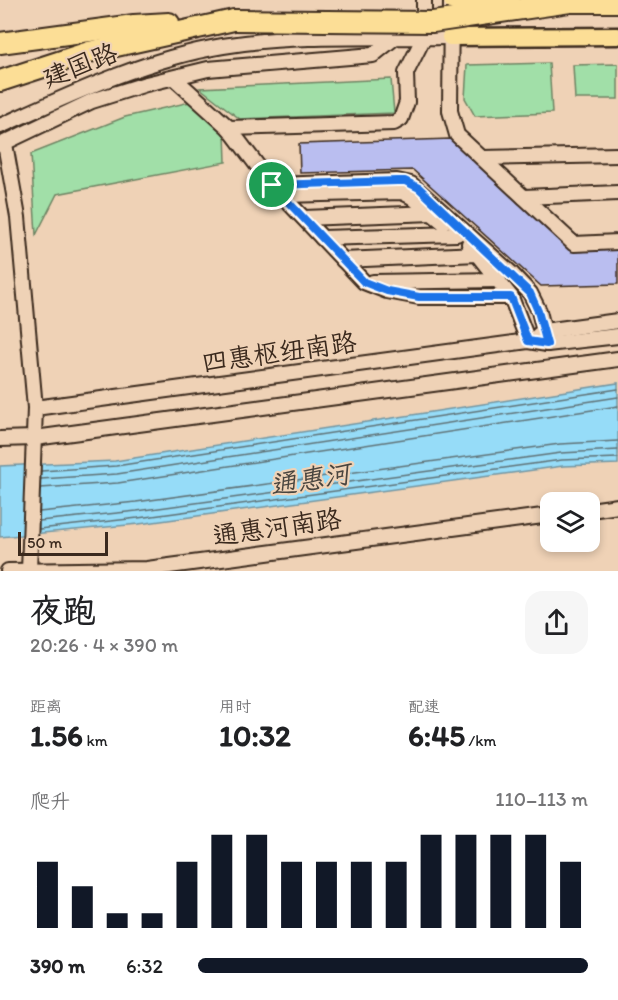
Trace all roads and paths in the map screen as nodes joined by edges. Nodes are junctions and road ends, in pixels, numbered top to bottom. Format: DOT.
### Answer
graph roads {
  1 [pos="424,0"];
  2 [pos="452,0"];
  3 [pos="502,0"];
  4 [pos="570,2"];
  5 [pos="618,2"];
  6 [pos="234,20"];
  7 [pos="501,36"];
  8 [pos="618,36"];
  9 [pos="424,37"];
  10 [pos="450,37"];
  11 [pos="394,38"];
  12 [pos="0,43"];
  13 [pos="174,78"];
  14 [pos="0,81"];
  15 [pos="0,126"];
  16 [pos="229,128"];
  17 [pos="2,145"];
  18 [pos="618,155"];
  19 [pos="482,158"];
  20 [pos="272,185"];
  21 [pos="618,194"];
  22 [pos="283,195"];
  23 [pos="524,197"];
  24 [pos="433,213"];
  25 [pos="304,218"];
  26 [pos="457,234"];
  27 [pos="322,238"];
  28 [pos="618,242"];
  29 [pos="478,254"];
  30 [pos="343,260"];
  31 [pos="499,280"];
  32 [pos="364,282"];
  33 [pos="511,297"];
  34 [pos="618,321"];
  35 [pos="618,336"];
  36 [pos="545,338"];
  37 [pos="528,341"];
  38 [pos="618,359"];
  39 [pos="35,408"];
  40 [pos="35,438"];
  41 [pos="0,439"];
  42 [pos="618,506"];
  43 [pos="600,509"];
  44 [pos="540,516"];
  45 [pos="8,571"];
  46 [pos="29,571"];
  1 -- 9 [label="street"];
  2 -- 4 [label="highway, bridge"];
  2 -- 10 [label="street"];
  3 -- 7 [label="street"];
  4 -- 5 [label="highway"];
  4 -- 6 [label="highway, bridge"];
  6 -- 12 [label="highway"];
  6 -- 14 [label="highway"];
  7 -- 8 [label="main road"];
  7 -- 10 [label="main road"];
  9 -- 10 [label="street"];
  9 -- 11 [label="street"];
  9 -- 16 [label="street"];
  10 -- 19 [label="street"];
  11 -- 13 [label="street"];
  11 -- 15 [label="street, 建国路"];
  13 -- 16 [label="street"];
  13 -- 17 [label="street"];
  16 -- 20 [label="street"];
  17 -- 39 [label="street"];
  18 -- 19 [label="street"];
  19 -- 23 [label="street"];
  20 -- 22 [label="street"];
  20 -- 36 [label="street"];
  21 -- 23 [label="street"];
  22 -- 24 [label="street"];
  22 -- 25 [label="street"];
  23 -- 28 [label="street"];
  24 -- 25 [label="street"];
  24 -- 26 [label="street"];
  25 -- 27 [label="street"];
  26 -- 27 [label="street"];
  26 -- 29 [label="street"];
  27 -- 30 [label="street"];
  29 -- 30 [label="street"];
  29 -- 31 [label="street"];
  30 -- 32 [label="street"];
  31 -- 32 [label="street"];
  31 -- 33 [label="street"];
  32 -- 33 [label="street"];
  33 -- 37 [label="street"];
  34 -- 36 [label="street, 四惠枢纽南路"];
  35 -- 36 [label="street, 四惠枢纽南路"];
  36 -- 37 [label="street, 四惠枢纽南路"];
  37 -- 39 [label="street, 四惠枢纽南路"];
  38 -- 40 [label="street"];
  39 -- 40 [label="street"];
  40 -- 41 [label="street"];
  40 -- 46 [label="street"];
  42 -- 43 [label="street"];
  44 -- 46 [label="street, 通惠河南路"];
  45 -- 46 [label="street, 通惠河南路"];
}
